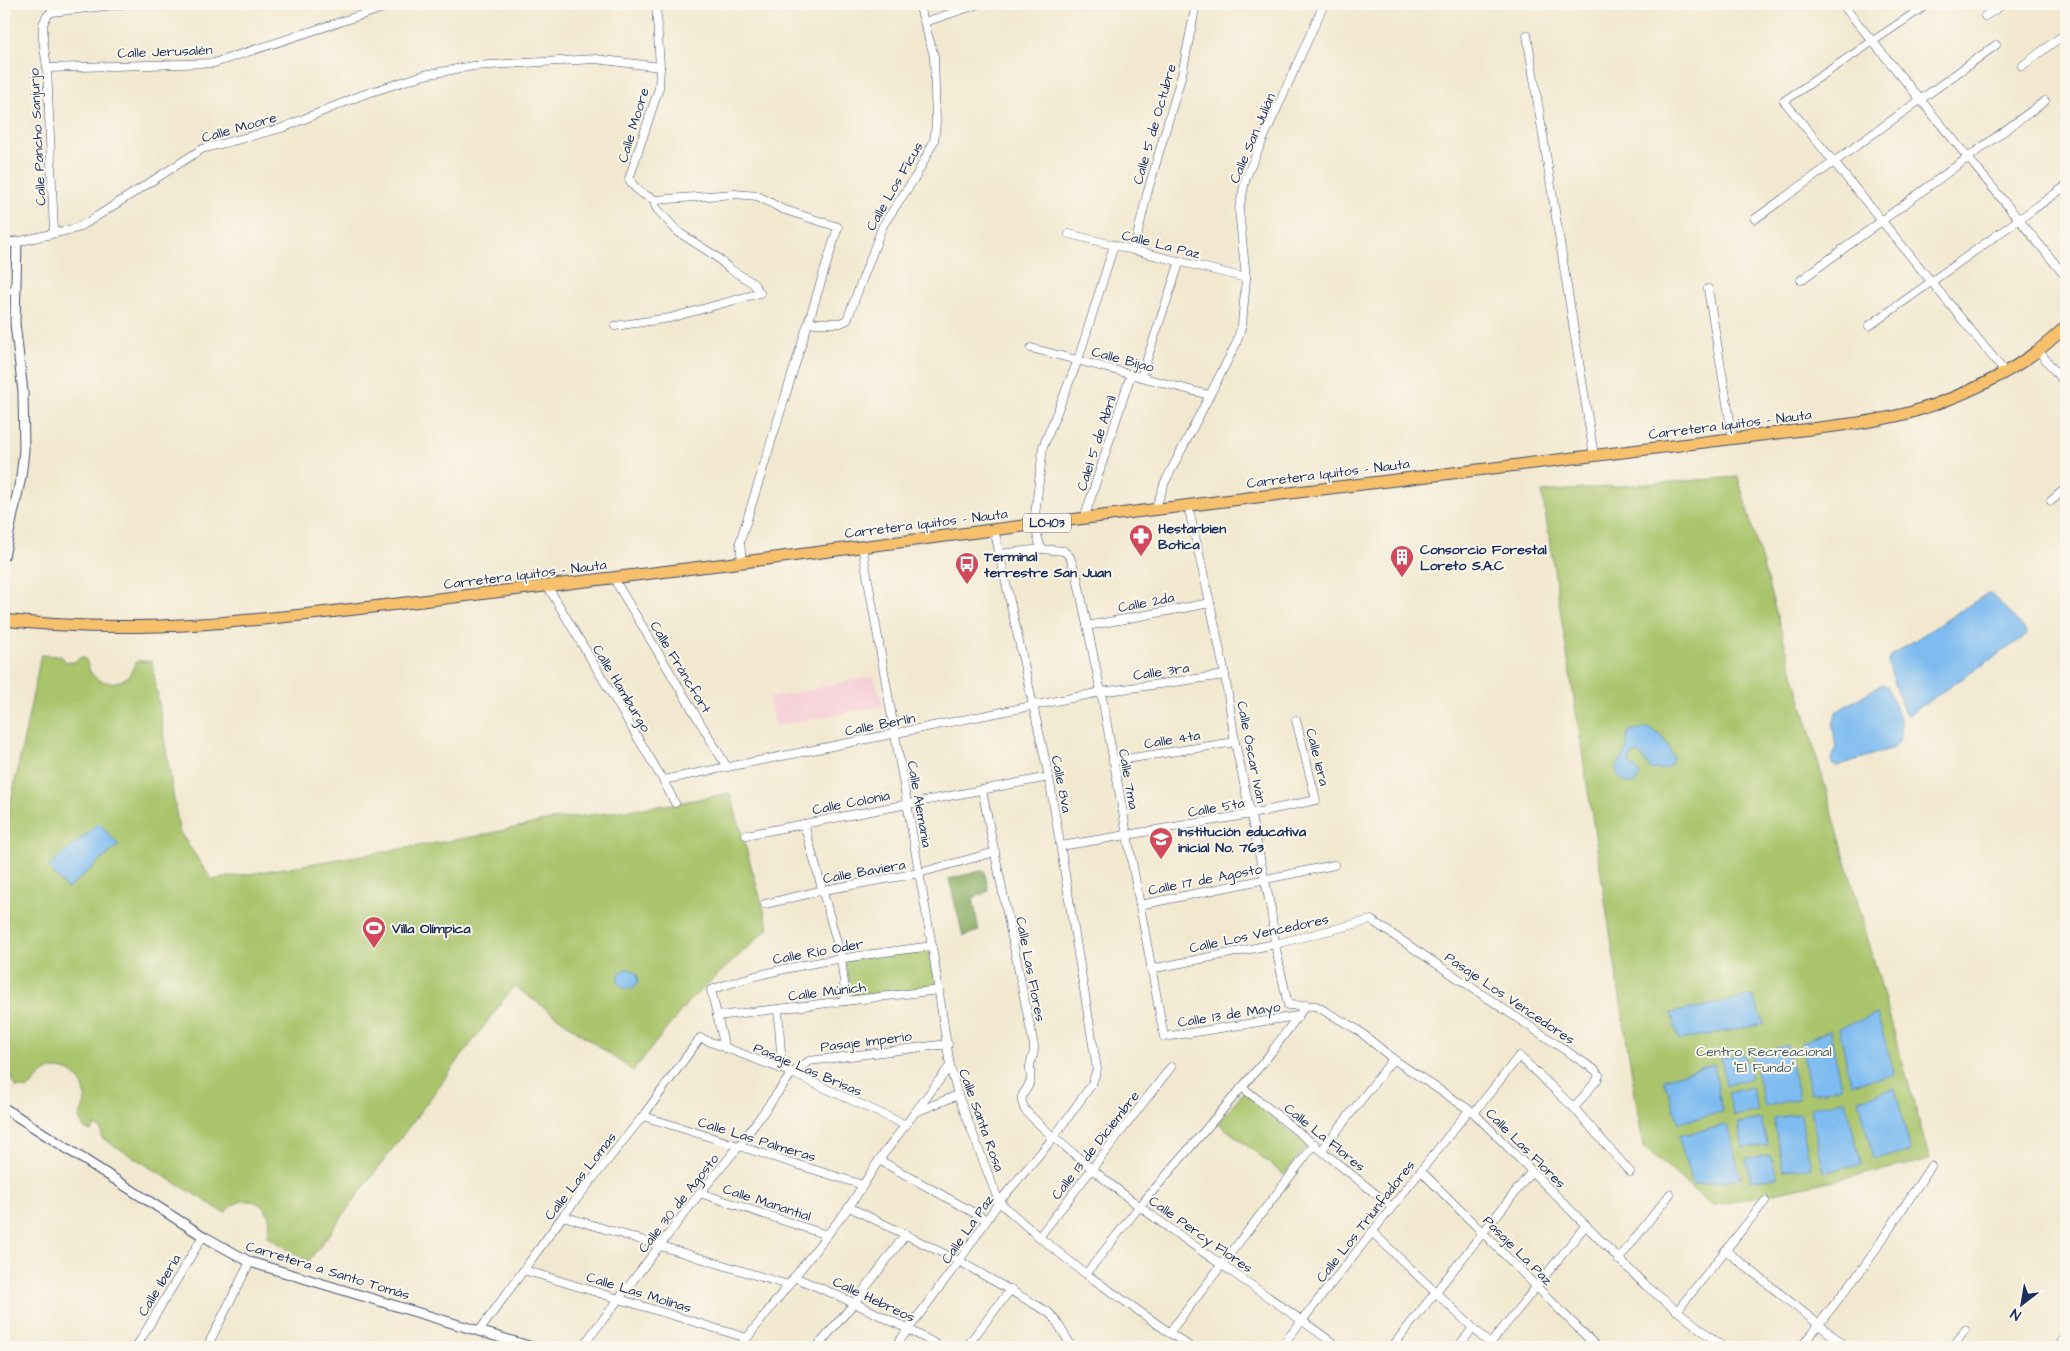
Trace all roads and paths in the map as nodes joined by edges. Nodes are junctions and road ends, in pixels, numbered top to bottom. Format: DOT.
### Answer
graph roads {
  1 [pos="124,4"];
  2 [pos="395,4"];
  3 [pos="656,4"];
  4 [pos="919,4"];
  5 [pos="979,4"];
  6 [pos="1196,4"];
  7 [pos="1324,4"];
  8 [pos="1842,4"];
  9 [pos="1928,4"];
  10 [pos="2004,4"];
  11 [pos="1985,16"];
  12 [pos="925,22"];
  13 [pos="2066,33"];
  14 [pos="1527,35"];
  15 [pos="1872,42"];
  16 [pos="1996,45"];
  17 [pos="2022,66"];
  18 [pos="660,67"];
  19 [pos="47,68"];
  20 [pos="1920,100"];
  21 [pos="2045,100"];
  22 [pos="1968,157"];
  23 [pos="1834,162"];
  24 [pos="2066,186"];
  25 [pos="656,200"];
  26 [pos="1755,219"];
  27 [pos="1882,220"];
  28 [pos="2019,220"];
  29 [pos="54,233"];
  30 [pos="1069,234"];
  31 [pos="4,242"];
  32 [pos="17,242"];
  33 [pos="1114,245"];
  34 [pos="1134,250"];
  35 [pos="1180,261"];
  36 [pos="2066,277"];
  37 [pos="1246,278"];
  38 [pos="1801,280"];
  39 [pos="1932,282"];
  40 [pos="1708,289"];
  41 [pos="16,290"];
  42 [pos="4,291"];
  43 [pos="809,323"];
  44 [pos="615,326"];
  45 [pos="1869,326"];
  46 [pos="2066,326"];
  47 [pos="1031,348"];
  48 [pos="2038,350"];
  49 [pos="1078,360"];
  50 [pos="2005,372"];
  51 [pos="1132,374"];
  52 [pos="1142,377"];
  53 [pos="2066,386"];
  54 [pos="1209,395"];
  55 [pos="1733,439"];
  56 [pos="1594,456"];
  57 [pos="2066,488"];
  58 [pos="2051,501"];
  59 [pos="1188,505"];
  60 [pos="1155,510"];
  61 [pos="1084,519"];
  62 [pos="1034,524"];
  63 [pos="994,529"];
  64 [pos="862,546"];
  65 [pos="1041,549"];
  66 [pos="999,554"];
  67 [pos="4,556"];
  68 [pos="742,562"];
  69 [pos="614,579"];
  70 [pos="548,587"];
  71 [pos="1210,603"];
  72 [pos="4,620"];
  73 [pos="1087,626"];
  74 [pos="1225,675"];
  75 [pos="1101,692"];
  76 [pos="1033,706"];
  77 [pos="1296,720"];
  78 [pos="895,734"];
  79 [pos="1235,742"];
  80 [pos="1113,761"];
  81 [pos="727,767"];
  82 [pos="1049,777"];
  83 [pos="663,780"];
  84 [pos="982,790"];
  85 [pos="1316,800"];
  86 [pos="674,803"];
  87 [pos="908,804"];
  88 [pos="1251,814"];
  89 [pos="804,824"];
  90 [pos="746,835"];
  91 [pos="1127,836"];
  92 [pos="1061,846"];
  93 [pos="995,852"];
  94 [pos="1334,865"];
  95 [pos="919,874"];
  96 [pos="1265,880"];
  97 [pos="824,890"];
  98 [pos="765,904"];
  99 [pos="1140,905"];
  100 [pos="1371,920"];
  101 [pos="1275,944"];
  102 [pos="932,946"];
  103 [pos="841,957"];
  104 [pos="1151,969"];
  105 [pos="939,990"];
  106 [pos="846,1001"];
  107 [pos="1288,1005"];
  108 [pos="1306,1005"];
  109 [pos="778,1009"];
  110 [pos="717,1016"];
  111 [pos="1297,1016"];
  112 [pos="1164,1036"];
  113 [pos="700,1038"];
  114 [pos="948,1044"];
  115 [pos="1092,1047"];
  116 [pos="726,1048"];
  117 [pos="1393,1059"];
  118 [pos="950,1066"];
  119 [pos="1171,1067"];
  120 [pos="782,1069"];
  121 [pos="792,1073"];
  122 [pos="1242,1087"];
  123 [pos="958,1095"];
  124 [pos="4,1108"];
  125 [pos="1574,1108"];
  126 [pos="916,1112"];
  127 [pos="1472,1112"];
  128 [pos="644,1116"];
  129 [pos="906,1125"];
  130 [pos="1054,1136"];
  131 [pos="1315,1144"];
  132 [pos="739,1146"];
  133 [pos="1322,1150"];
  134 [pos="879,1160"];
  135 [pos="1931,1166"];
  136 [pos="1092,1170"];
  137 [pos="1421,1171"];
  138 [pos="1532,1171"];
  139 [pos="1630,1172"];
  140 [pos="863,1185"];
  141 [pos="700,1193"];
  142 [pos="1670,1194"];
  143 [pos="1765,1201"];
  144 [pos="1000,1202"];
  145 [pos="849,1207"];
  146 [pos="1140,1207"];
  147 [pos="1392,1207"];
  148 [pos="563,1216"];
  149 [pos="986,1220"];
  150 [pos="1586,1225"];
  151 [pos="1372,1232"];
  152 [pos="1483,1232"];
  153 [pos="906,1234"];
  154 [pos="827,1235"];
  155 [pos="203,1236"];
  156 [pos="1039,1237"];
  157 [pos="660,1245"];
  158 [pos="1725,1250"];
  159 [pos="1618,1260"];
  160 [pos="959,1261"];
  161 [pos="250,1262"];
  162 [pos="1222,1264"];
  163 [pos="524,1270"];
  164 [pos="1086,1274"];
  165 [pos="794,1277"];
  166 [pos="788,1285"];
  167 [pos="1536,1286"];
  168 [pos="1011,1289"];
  169 [pos="1435,1292"];
  170 [pos="619,1299"];
  171 [pos="855,1302"];
  172 [pos="1677,1311"];
  173 [pos="1302,1320"];
  174 [pos="1818,1325"];
  175 [pos="1473,1328"];
  176 [pos="2066,1328"];
  177 [pos="910,1329"];
  178 [pos="480,1330"];
  179 [pos="1965,1330"];
  180 [pos="1169,1333"];
  181 [pos="747,1338"];
  182 [pos="1491,1346"];
  183 [pos="1597,1346"];
  184 [pos="136,1347"];
  185 [pos="207,1347"];
  186 [pos="532,1347"];
  187 [pos="582,1347"];
  188 [pos="740,1347"];
  189 [pos="817,1347"];
  190 [pos="895,1347"];
  191 [pos="940,1347"];
  192 [pos="966,1347"];
  193 [pos="1072,1347"];
  194 [pos="1190,1347"];
  195 [pos="1281,1347"];
  196 [pos="1338,1347"];
  197 [pos="1392,1347"];
  198 [pos="1458,1347"];
  199 [pos="1723,1347"];
  200 [pos="1801,1347"];
  201 [pos="1847,1347"];
  202 [pos="1953,1347"];
  203 [pos="2060,1347"];
  1 -- 19 [label="street, Calle Pancho Sanjurjo"];
  2 -- 19 [label="street, Calle Jerusalén"];
  3 -- 18 [label="street"];
  4 -- 12 [label="street"];
  5 -- 12 [label="street"];
  6 -- 34 [label="street, Calle 5 de Octubre"];
  7 -- 37 [label="street, Calle San Julián"];
  8 -- 15 [label="street"];
  9 -- 15 [label="street"];
  10 -- 11 [label="street"];
  12 -- 43 [label="street, Calle Los Ficus"];
  13 -- 17 [label="street"];
  14 -- 56 [label="street"];
  15 -- 20 [label="street"];
  15 -- 23 [label="street"];
  16 -- 20 [label="street"];
  18 -- 25 [label="street, Calle Moore"];
  18 -- 29 [label="street, Calle Moore"];
  19 -- 29 [label="street, Calle Pancho Sanjurjo"];
  20 -- 22 [label="street"];
  20 -- 23 [label="street"];
  21 -- 22 [label="street"];
  22 -- 27 [label="street"];
  22 -- 28 [label="street"];
  23 -- 26 [label="street"];
  23 -- 27 [label="street"];
  24 -- 28 [label="street"];
  25 -- 43 [label="street"];
  25 -- 44 [label="street"];
  27 -- 38 [label="street"];
  27 -- 39 [label="street"];
  28 -- 36 [label="street"];
  28 -- 39 [label="street"];
  29 -- 32 [label="street, Calle Moore"];
  30 -- 33 [label="street, Calle La Paz"];
  31 -- 32 [label="street"];
  32 -- 41 [label="street"];
  33 -- 34 [label="street, Calle La Paz"];
  33 -- 49 [label="street"];
  34 -- 35 [label="street, Calle La Paz"];
  35 -- 37 [label="street, Calle La Paz"];
  35 -- 52 [label="street"];
  37 -- 54 [label="street, Calle San Julián"];
  39 -- 45 [label="street"];
  39 -- 50 [label="street"];
  40 -- 55 [label="street"];
  41 -- 42 [label="street"];
  41 -- 67 [label="street"];
  43 -- 68 [label="street"];
  46 -- 48 [label="main road, Carretera Iquitos - Nauta / LO-103"];
  47 -- 49 [label="street, Calle Bijao"];
  48 -- 50 [label="main road, Carretera Iquitos - Nauta / LO-103"];
  48 -- 53 [label="street"];
  49 -- 51 [label="street, Calle Bijao"];
  49 -- 62 [label="street"];
  50 -- 55 [label="main road, Carretera Iquitos - Nauta / LO-103"];
  51 -- 52 [label="street, Calle Bijao"];
  51 -- 61 [label="street, Calel 5 de Abril"];
  52 -- 54 [label="street, Calle Bijao"];
  54 -- 60 [label="street, Calle San Julián"];
  55 -- 56 [label="main road, Carretera Iquitos - Nauta / LO-103"];
  56 -- 59 [label="main road, Carretera Iquitos - Nauta / LO-103"];
  57 -- 58 [label="street"];
  59 -- 60 [label="main road, Carretera Iquitos - Nauta / LO-103"];
  59 -- 71 [label="street, Calle Óscar Iván"];
  60 -- 61 [label="main road, Carretera Iquitos - Nauta / LO-103"];
  61 -- 62 [label="main road, Carretera Iquitos - Nauta / LO-103"];
  62 -- 63 [label="main road, Carretera Iquitos - Nauta / LO-103"];
  62 -- 65 [label="street"];
  63 -- 64 [label="main road, Carretera Iquitos - Nauta / LO-103"];
  63 -- 66 [label="street, Calle 8va"];
  64 -- 68 [label="main road, Carretera Iquitos - Nauta / LO-103"];
  64 -- 78 [label="street, Calle Alemania"];
  65 -- 66 [label="street, Calle 7ma"];
  65 -- 73 [label="street, Calle 7ma"];
  66 -- 76 [label="street, Calle 8va"];
  68 -- 69 [label="main road, Carretera Iquitos - Nauta / LO-103"];
  69 -- 70 [label="main road, Carretera Iquitos - Nauta / LO-103"];
  69 -- 81 [label="street, Calle Fráncfort"];
  70 -- 72 [label="main road, Carretera Iquitos - Nauta / LO-103"];
  70 -- 83 [label="street, Calle Hamburgo"];
  71 -- 73 [label="street, Calle 2da"];
  71 -- 74 [label="street, Calle Óscar Iván"];
  73 -- 75 [label="street, Calle 7ma"];
  74 -- 75 [label="street, Calle 3ra"];
  74 -- 79 [label="street, Calle Óscar Iván"];
  75 -- 76 [label="street, Calle Berlín"];
  75 -- 80 [label="street, Calle 7ma"];
  76 -- 78 [label="street, Calle Berlín"];
  76 -- 82 [label="street, Calle 8va"];
  77 -- 85 [label="street, Calle 1era"];
  78 -- 81 [label="street, Calle Berlín"];
  78 -- 87 [label="street, Calle Alemania"];
  79 -- 80 [label="street, Calle 4ta"];
  79 -- 88 [label="street, Calle Óscar Iván"];
  80 -- 91 [label="street, Calle 7ma"];
  81 -- 83 [label="street, Calle Berlín"];
  82 -- 84 [label="street, Calle Colonia"];
  82 -- 92 [label="street, Calle 8va"];
  83 -- 86 [label="street, Calle Hamburgo"];
  84 -- 87 [label="street, Calle Colonia"];
  84 -- 93 [label="street, Calle Las Flores"];
  85 -- 88 [label="street, Calle 5ta"];
  87 -- 89 [label="street, Calle Colonia"];
  87 -- 95 [label="street, Calle Alemania"];
  88 -- 91 [label="street, Calle 5ta"];
  88 -- 96 [label="street, Calle Óscar Iván"];
  89 -- 90 [label="street, Calle Colonia"];
  89 -- 97 [label="street"];
  91 -- 92 [label="street, Calle 5ta"];
  91 -- 99 [label="street, Calle 7ma"];
  92 -- 115 [label="street, Calle 8va"];
  93 -- 95 [label="street, Calle Baviera"];
  93 -- 130 [label="street, Calle Las Flores"];
  94 -- 96 [label="street, Calle 17 de Agosto"];
  95 -- 97 [label="street, Calle Baviera"];
  95 -- 102 [label="street, Calle Alemania"];
  96 -- 99 [label="street, Calle 17 de Agosto"];
  96 -- 101 [label="street, Calle Óscar Iván"];
  97 -- 98 [label="street, Calle Baviera"];
  97 -- 103 [label="street"];
  99 -- 104 [label="street, Calle 7ma"];
  100 -- 101 [label="street, Calle Los Vencedores"];
  100 -- 125 [label="street, Pasaje Los Vencedores"];
  101 -- 104 [label="street, Calle Los Vencedores"];
  101 -- 107 [label="street, Calle Óscar Iván"];
  102 -- 103 [label="street, Calle Río Oder"];
  102 -- 105 [label="street, Calle Alemania"];
  103 -- 106 [label="street"];
  103 -- 110 [label="street, Calle Río Oder"];
  104 -- 112 [label="street, Calle 7ma"];
  105 -- 106 [label="street, Calle Múnich"];
  105 -- 114 [label="street, Calle Alemania"];
  106 -- 109 [label="street, Calle Múnich"];
  107 -- 108 [label="street, Calle Las Flores"];
  108 -- 111 [label="street"];
  108 -- 117 [label="street, Calle Las Flores"];
  109 -- 110 [label="street, Calle Múnich"];
  109 -- 120 [label="street"];
  110 -- 116 [label="street"];
  111 -- 112 [label="street, Calle 13 de Mayo"];
  111 -- 122 [label="street"];
  113 -- 116 [label="street, Pasaje Las Brisas"];
  113 -- 128 [label="street, Calle Las Lomas"];
  114 -- 118 [label="street, Calle Alemania"];
  114 -- 121 [label="street, Pasaje Imperio"];
  115 -- 130 [label="street, Calle La Paz"];
  116 -- 120 [label="street, Pasaje Las Brisas"];
  117 -- 127 [label="street, Calle Las Flores"];
  117 -- 133 [label="street"];
  118 -- 123 [label="street, Calle Santa Rosa"];
  118 -- 126 [label="street, Calle Santa Rosa"];
  119 -- 136 [label="street, Calle 13 de Diciembre"];
  120 -- 121 [label="street, Pasaje Las Brisas"];
  121 -- 129 [label="street, Pasaje Las Brisas"];
  121 -- 132 [label="street, Calle 30 de Agosto"];
  122 -- 131 [label="street, Calle La Flores"];
  122 -- 146 [label="street"];
  123 -- 126 [label="street"];
  123 -- 144 [label="street, Calle Santa Rosa"];
  124 -- 155 [label="street, Carretera a Santo Tomás"];
  125 -- 127 [label="street"];
  125 -- 139 [label="street"];
  126 -- 129 [label="street, Calle Santa Rosa"];
  127 -- 137 [label="street, Calle Los Triunfadores"];
  127 -- 138 [label="street, Calle Las Flores"];
  128 -- 132 [label="street, Calle Las Palmeras"];
  128 -- 148 [label="street, Calle Las Lomas"];
  129 -- 134 [label="street, Calle Santa Rosa"];
  130 -- 136 [label="street, Calle Percy Flores"];
  130 -- 144 [label="street, Calle La Paz"];
  131 -- 133 [label="street, Calle La Flores"];
  131 -- 162 [label="street"];
  132 -- 140 [label="street, Calle Las Palmeras"];
  132 -- 141 [label="street, Calle 30 de Agosto"];
  133 -- 147 [label="street, Calle La Flores"];
  134 -- 140 [label="street, Calle Santa Rosa"];
  134 -- 149 [label="street"];
  135 -- 174 [label="street"];
  136 -- 146 [label="street, Calle Percy Flores"];
  136 -- 156 [label="street, Calle 13 de Diciembre"];
  137 -- 147 [label="street, Calle Los Triunfadores"];
  137 -- 152 [label="street, Pasaje La Paz"];
  138 -- 150 [label="street, Calle Las Flores"];
  138 -- 152 [label="street"];
  140 -- 145 [label="street, Calle Santa Rosa"];
  141 -- 154 [label="street, Calle Manantial"];
  141 -- 157 [label="street, Calle 30 de Agosto"];
  142 -- 159 [label="street"];
  143 -- 158 [label="street"];
  144 -- 149 [label="street, Calle La Paz"];
  144 -- 156 [label="street, Calle Santa Rosa"];
  145 -- 153 [label="street"];
  145 -- 154 [label="street, Calle Santa Rosa"];
  146 -- 162 [label="street, Calle Percy Flores"];
  146 -- 164 [label="street"];
  147 -- 151 [label="street, Calle Los Triunfadores"];
  148 -- 157 [label="street"];
  148 -- 163 [label="street, Calle Las Lomas"];
  149 -- 160 [label="street, Calle La Paz"];
  150 -- 159 [label="street, Calle Las Flores"];
  150 -- 167 [label="street"];
  151 -- 169 [label="street"];
  151 -- 173 [label="street, Calle Los Triunfadores"];
  152 -- 167 [label="street, Pasaje La Paz"];
  152 -- 169 [label="street"];
  153 -- 160 [label="street"];
  153 -- 171 [label="street"];
  154 -- 165 [label="street, Calle Santa Rosa"];
  155 -- 161 [label="street, Carretera a Santo Tomás"];
  155 -- 184 [label="street, Calle Iberia"];
  156 -- 164 [label="street, Calle Santa Rosa"];
  157 -- 166 [label="street"];
  157 -- 170 [label="street, Calle 30 de Agosto"];
  158 -- 172 [label="street"];
  158 -- 174 [label="street"];
  159 -- 172 [label="street, Calle Las Flores"];
  160 -- 168 [label="street"];
  160 -- 177 [label="street, Calle La Paz"];
  161 -- 178 [label="street, Carretera a Santo Tomás"];
  161 -- 185 [label="street"];
  162 -- 173 [label="street, Calle Percy Flores"];
  162 -- 180 [label="street"];
  163 -- 170 [label="street, Calle Las Molinas"];
  163 -- 178 [label="street, Calle Las Lomas"];
  164 -- 180 [label="street, Calle Santa Rosa"];
  165 -- 166 [label="street, Calle Santa Rosa"];
  165 -- 171 [label="street, Calle Hebreos"];
  166 -- 181 [label="street, Calle Santa Rosa"];
  167 -- 182 [label="street"];
  167 -- 183 [label="street, Pasaje La Paz"];
  168 -- 192 [label="street"];
  168 -- 193 [label="street"];
  169 -- 175 [label="street"];
  169 -- 197 [label="street"];
  170 -- 181 [label="street, Calle Las Molinas"];
  170 -- 187 [label="street, Calle 30 de Agosto"];
  171 -- 177 [label="street, Calle Hebreos"];
  171 -- 189 [label="street"];
  172 -- 199 [label="street, Calle Las Flores"];
  173 -- 195 [label="street, Calle Los Triunfadores"];
  173 -- 196 [label="street, Calle Percy Flores"];
  174 -- 200 [label="street"];
  174 -- 201 [label="street"];
  175 -- 182 [label="street"];
  175 -- 198 [label="street"];
  176 -- 203 [label="street"];
  177 -- 190 [label="street, Calle La Paz"];
  177 -- 191 [label="street, Calle Hebreos"];
  178 -- 186 [label="street, Carretera a Santo Tomás"];
  179 -- 202 [label="street"];
  180 -- 194 [label="street, Calle Santa Rosa"];
  181 -- 188 [label="street, Calle Santa Rosa"];
}
